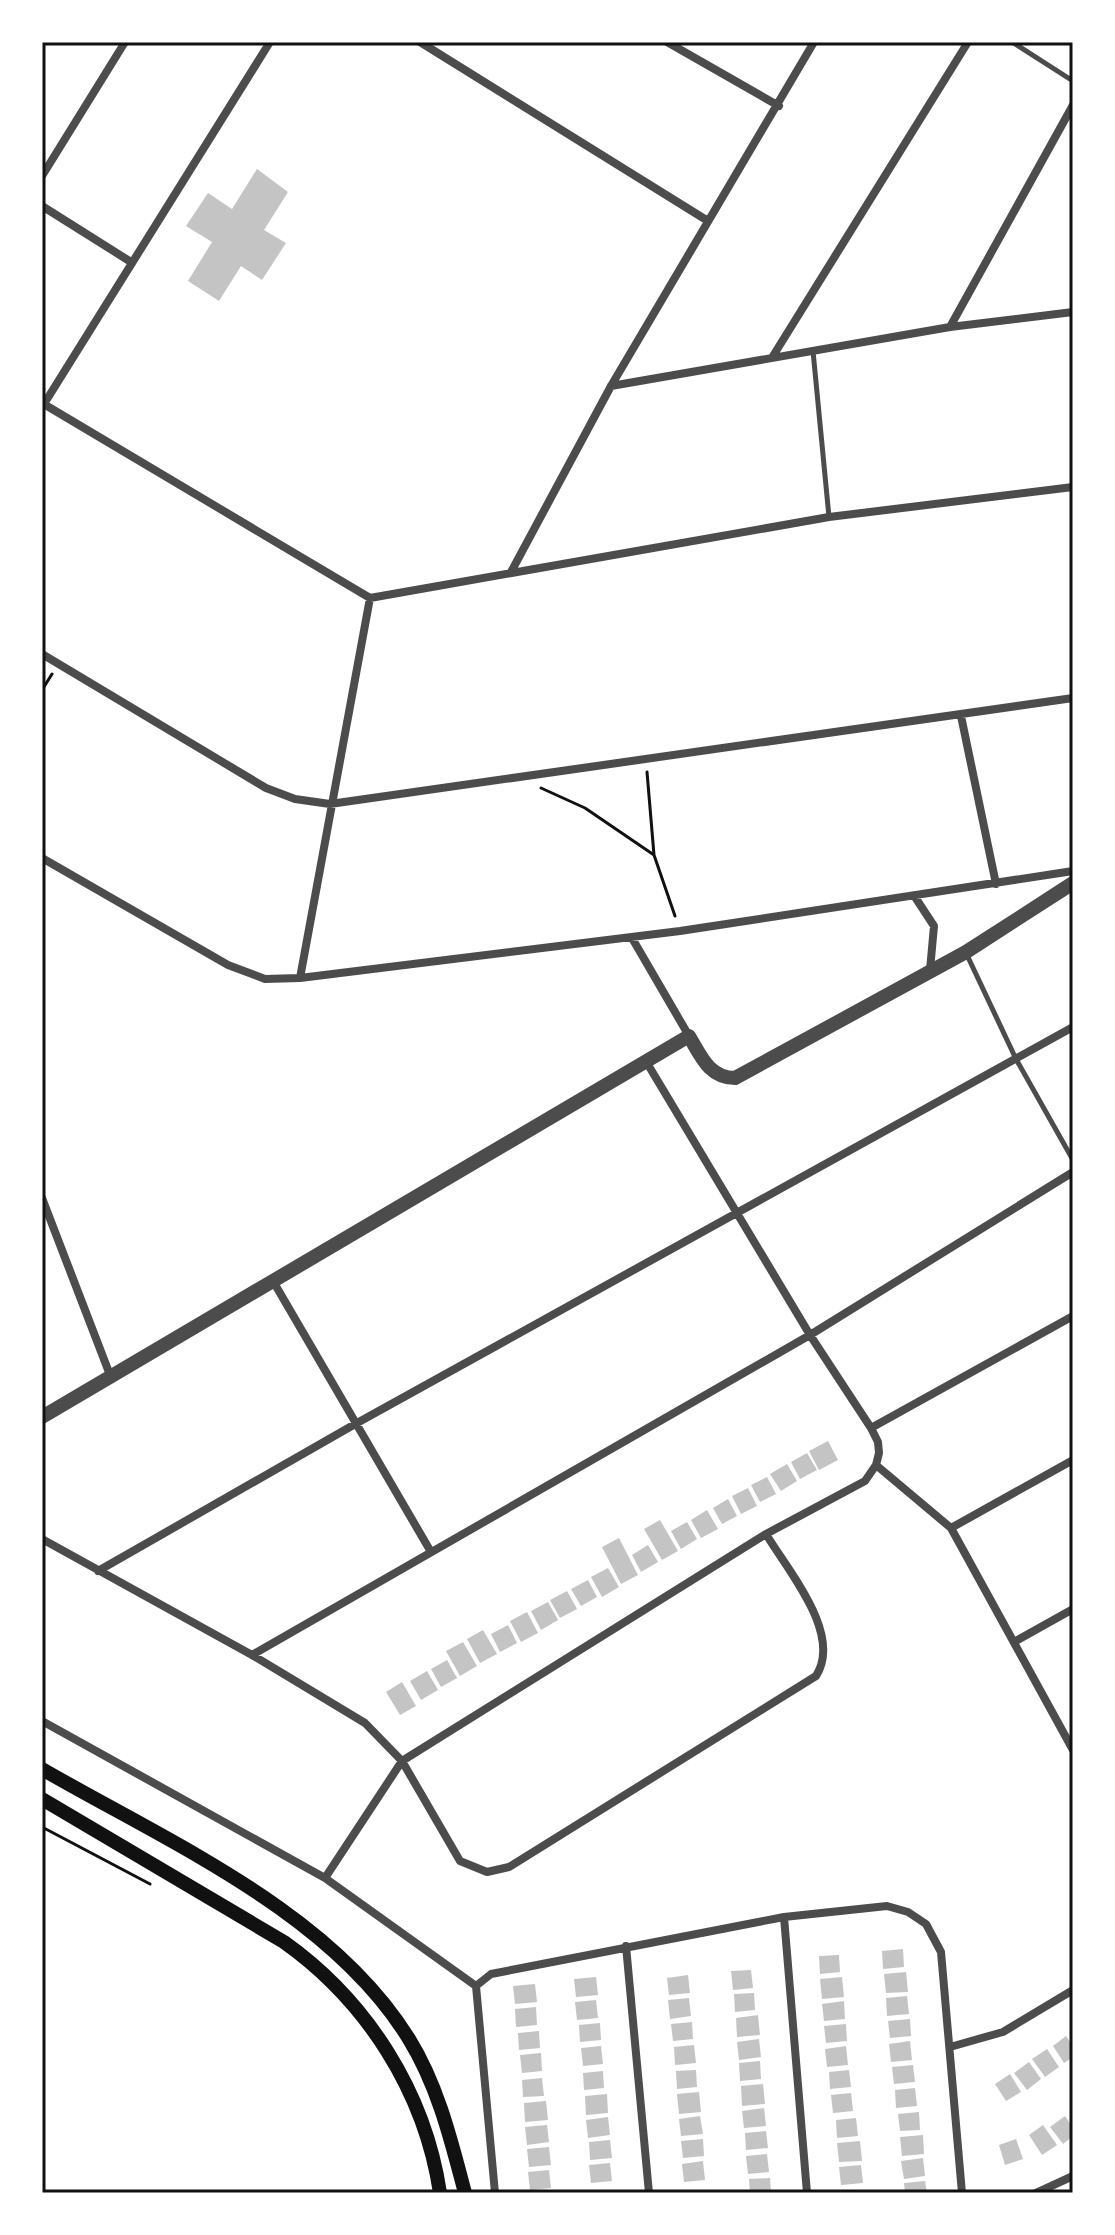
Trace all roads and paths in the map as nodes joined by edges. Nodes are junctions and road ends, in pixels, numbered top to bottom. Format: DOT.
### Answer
graph roads {
  1 [pos="125,42"];
  2 [pos="270,42"];
  3 [pos="420,42"];
  4 [pos="667,42"];
  5 [pos="814,42"];
  6 [pos="968,42"];
  7 [pos="1012,42"];
  8 [pos="1073,81"];
  9 [pos="1073,105"];
  10 [pos="779,106"];
  11 [pos="42,176"];
  12 [pos="42,206"];
  13 [pos="708,221"];
  14 [pos="131,262"];
  15 [pos="1073,312"];
  16 [pos="950,327"];
  17 [pos="813,351"];
  18 [pos="773,356"];
  19 [pos="611,386"];
  20 [pos="43,404"];
  21 [pos="1073,487"];
  22 [pos="829,517"];
  23 [pos="511,572"];
  24 [pos="370,598"];
  25 [pos="42,654"];
  26 [pos="1073,698"];
  27 [pos="961,716"];
  28 [pos="646,761"];
  29 [pos="534,786"];
  30 [pos="330,804"];
  31 [pos="654,855"];
  32 [pos="42,858"];
  33 [pos="1073,871"];
  34 [pos="1073,883"];
  35 [pos="996,884"];
  36 [pos="915,897"];
  37 [pos="680,931"];
  38 [pos="632,938"];
  39 [pos="966,952"];
  40 [pos="930,972"];
  41 [pos="300,978"];
  42 [pos="1073,1027"];
  43 [pos="689,1036"];
  44 [pos="1016,1059"];
  45 [pos="647,1063"];
  46 [pos="1073,1160"];
  47 [pos="1073,1172"];
  48 [pos="42,1198"];
  49 [pos="737,1213"];
  50 [pos="273,1281"];
  51 [pos="1073,1316"];
  52 [pos="810,1335"];
  53 [pos="110,1375"];
  54 [pos="42,1417"];
  55 [pos="357,1423"];
  56 [pos="871,1428"];
  57 [pos="1073,1460"];
  58 [pos="876,1465"];
  59 [pos="951,1528"];
  60 [pos="766,1534"];
  61 [pos="42,1539"];
  62 [pos="431,1552"];
  63 [pos="98,1571"];
  64 [pos="1073,1609"];
  65 [pos="1014,1642"];
  66 [pos="252,1655"];
  67 [pos="42,1721"];
  68 [pos="1073,1750"];
  69 [pos="402,1761"];
  70 [pos="42,1769"];
  71 [pos="42,1799"];
  72 [pos="42,1827"];
  73 [pos="325,1878"];
  74 [pos="152,1885"];
  75 [pos="784,1917"];
  76 [pos="626,1946"];
  77 [pos="476,1986"];
  78 [pos="1073,1990"];
  79 [pos="950,2047"];
  80 [pos="1073,2176"];
  81 [pos="440,2193"];
  82 [pos="465,2193"];
  83 [pos="495,2193"];
  84 [pos="649,2193"];
  85 [pos="807,2193"];
  86 [pos="962,2193"];
  87 [pos="1036,2193"];
  1 -- 11 [label="street"];
  2 -- 14 [label="street"];
  3 -- 13 [label="street"];
  4 -- 10 [label="street"];
  5 -- 10 [label="street"];
  6 -- 18 [label="street"];
  7 -- 8 [label="lane"];
  9 -- 16 [label="street"];
  10 -- 13 [label="street"];
  12 -- 14 [label="street"];
  13 -- 19 [label="street"];
  14 -- 20 [label="street"];
  15 -- 16 [label="street"];
  16 -- 17 [label="street"];
  17 -- 18 [label="street"];
  17 -- 22 [label="lane"];
  18 -- 19 [label="street"];
  19 -- 23 [label="street"];
  20 -- 24 [label="street"];
  21 -- 22 [label="street"];
  22 -- 23 [label="street"];
  23 -- 24 [label="street"];
  24 -- 30 [label="street"];
  25 -- 30 [label="street"];
  26 -- 27 [label="street"];
  27 -- 28 [label="street"];
  27 -- 35 [label="street"];
  28 -- 30 [label="street"];
  28 -- 31 [label="path"];
  29 -- 31 [label="path"];
  30 -- 41 [label="street"];
  31 -- 37 [label="path"];
  32 -- 41 [label="street"];
  33 -- 35 [label="street"];
  34 -- 39 [label="street"];
  35 -- 36 [label="street"];
  36 -- 37 [label="street"];
  36 -- 40 [label="street"];
  37 -- 38 [label="street"];
  38 -- 41 [label="street"];
  38 -- 43 [label="street"];
  39 -- 40 [label="street"];
  39 -- 44 [label="lane"];
  40 -- 43 [label="street"];
  42 -- 44 [label="street"];
  43 -- 45 [label="street"];
  44 -- 46 [label="lane"];
  44 -- 49 [label="street"];
  45 -- 49 [label="street"];
  45 -- 50 [label="street"];
  47 -- 52 [label="street"];
  48 -- 53 [label="street"];
  49 -- 52 [label="street"];
  49 -- 55 [label="street"];
  50 -- 53 [label="street"];
  50 -- 55 [label="street"];
  51 -- 56 [label="street"];
  52 -- 56 [label="street"];
  52 -- 62 [label="street"];
  53 -- 54 [label="street"];
  55 -- 62 [label="street"];
  55 -- 63 [label="street"];
  56 -- 58 [label="street"];
  57 -- 59 [label="street"];
  58 -- 59 [label="street"];
  58 -- 60 [label="street"];
  59 -- 65 [label="street"];
  60 -- 69 [label="street"];
  60 -- 69 [label="street"];
  61 -- 63 [label="street"];
  62 -- 66 [label="street"];
  63 -- 66 [label="street"];
  64 -- 65 [label="street"];
  65 -- 68 [label="street"];
  66 -- 69 [label="street"];
  67 -- 73 [label="street"];
  69 -- 73 [label="street"];
  70 -- 82 [label="main road"];
  71 -- 81 [label="main road"];
  72 -- 74 [label="path"];
  73 -- 77 [label="street"];
  75 -- 76 [label="street"];
  75 -- 79 [label="street"];
  75 -- 85 [label="street"];
  76 -- 77 [label="street"];
  76 -- 84 [label="street"];
  77 -- 83 [label="street"];
  78 -- 79 [label="street"];
  79 -- 86 [label="street"];
  80 -- 87 [label="street"];
}
